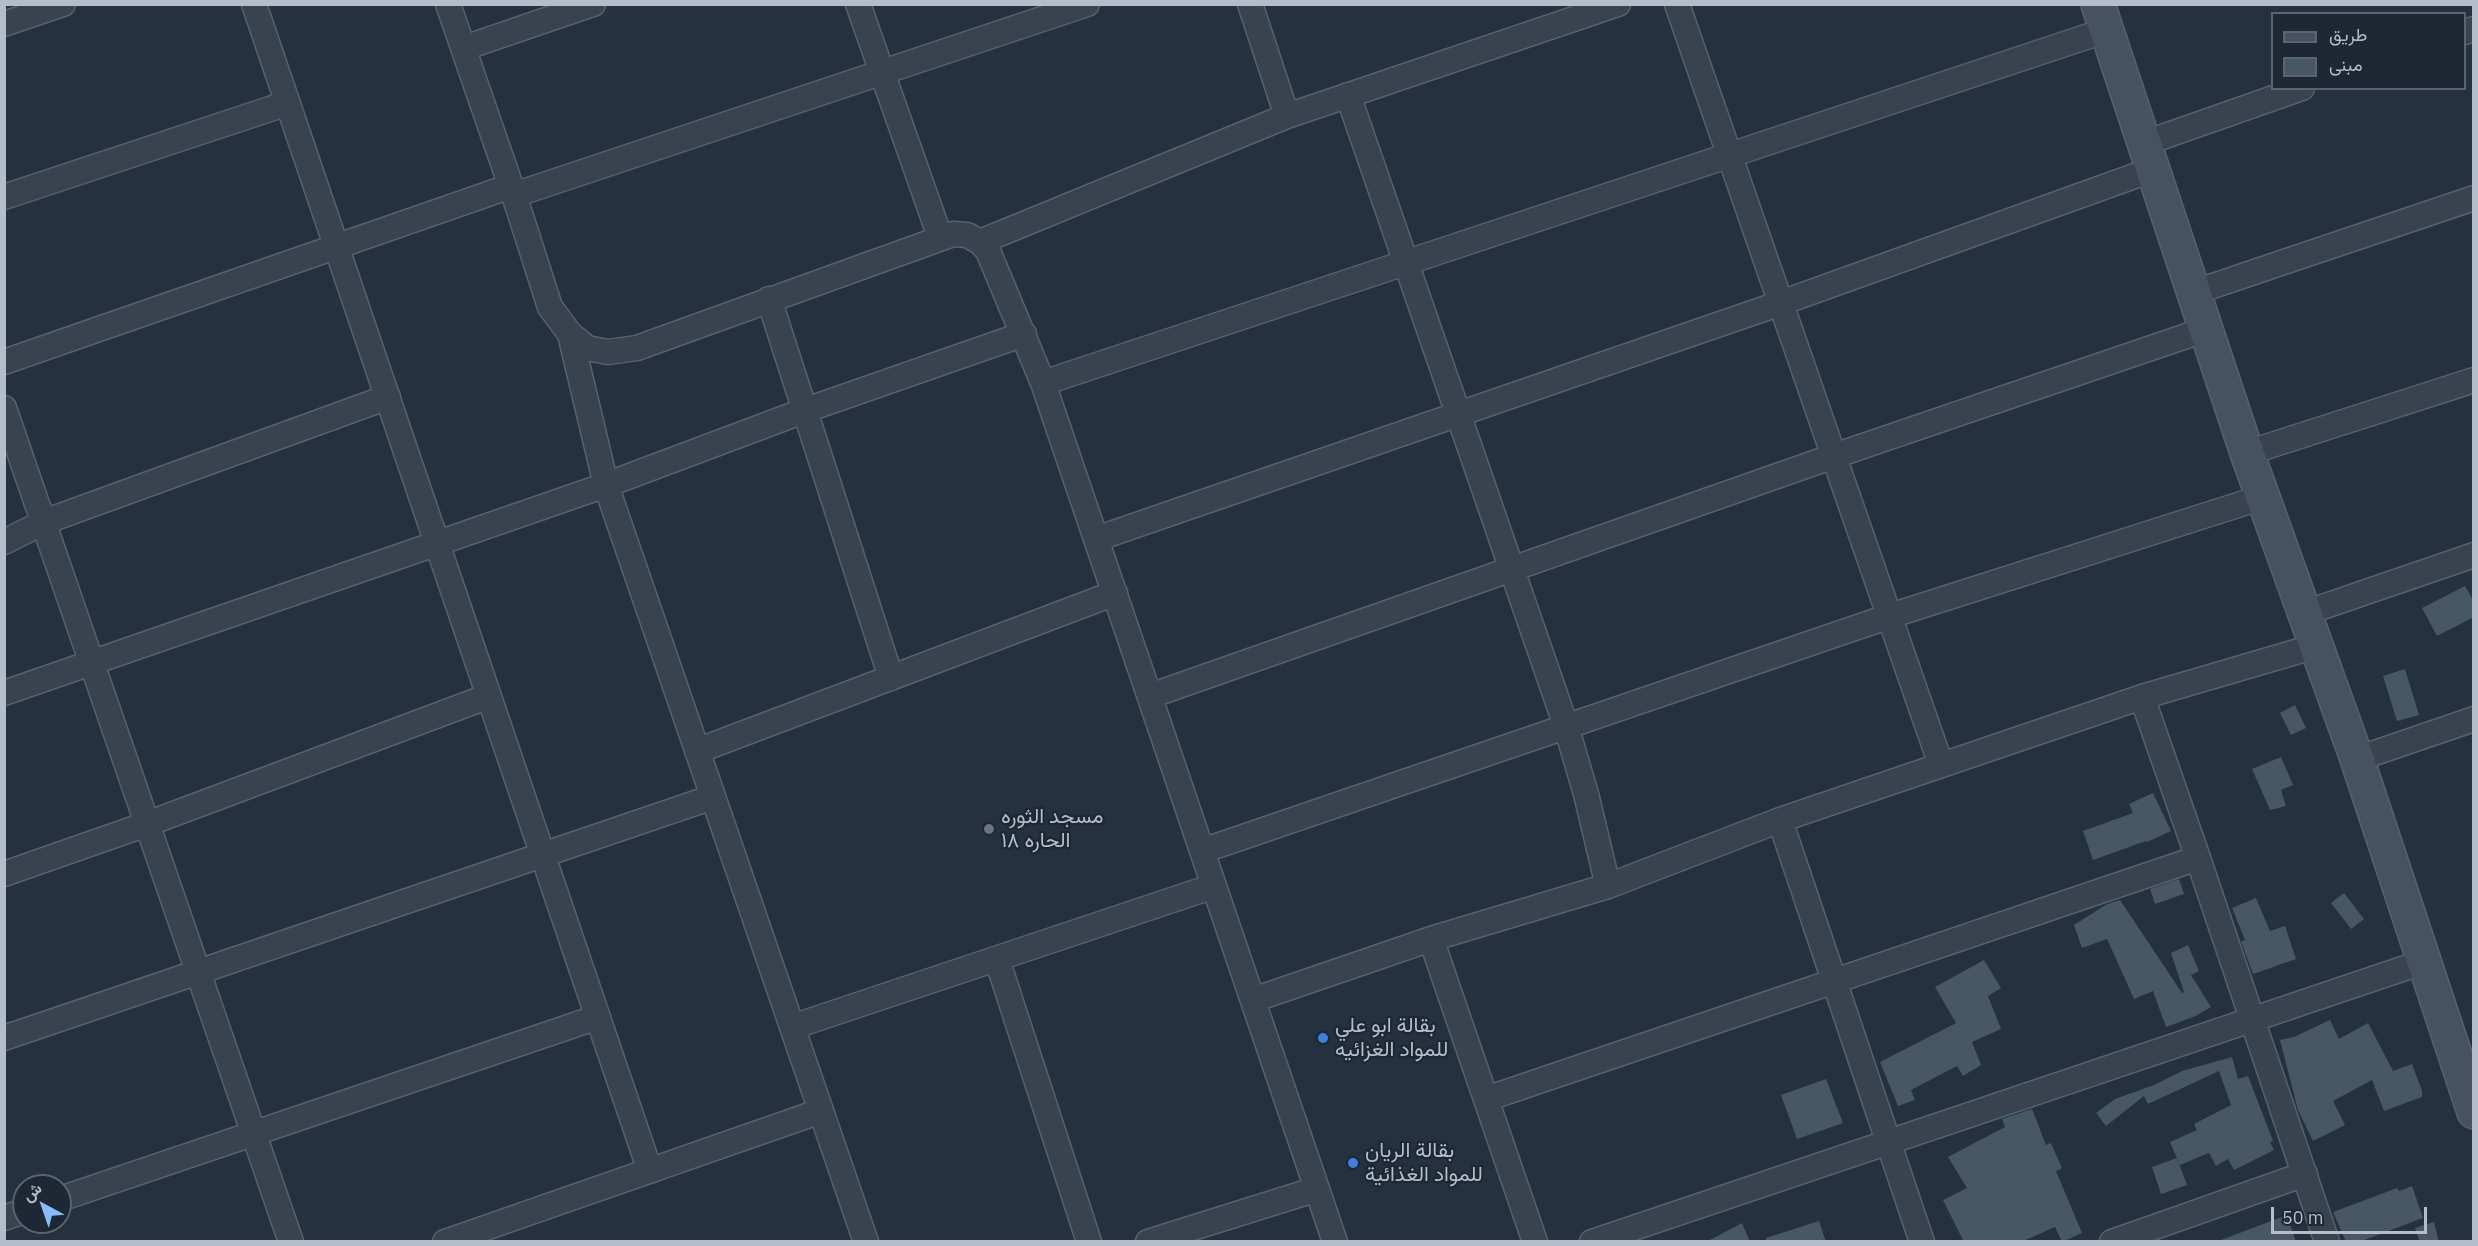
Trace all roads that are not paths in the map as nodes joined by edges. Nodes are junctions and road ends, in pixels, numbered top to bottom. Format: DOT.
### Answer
graph roads {
  1 [pos="63,4"];
  2 [pos="254,4"];
  3 [pos="448,4"];
  4 [pos="593,4"];
  5 [pos="858,4"];
  6 [pos="1087,4"];
  7 [pos="1250,4"];
  8 [pos="1618,4"];
  9 [pos="1677,4"];
  10 [pos="2103,17"];
  11 [pos="4,24"];
  12 [pos="464,48"];
  13 [pos="882,73"];
  14 [pos="2298,90"];
  15 [pos="1348,95"];
  16 [pos="288,103"];
  17 [pos="1287,116"];
  18 [pos="1729,154"];
  19 [pos="2150,156"];
  20 [pos="513,191"];
  21 [pos="4,197"];
  22 [pos="2474,198"];
  23 [pos="940,237"];
  24 [pos="980,242"];
  25 [pos="337,247"];
  26 [pos="1406,262"];
  27 [pos="2195,292"];
  28 [pos="769,299"];
  29 [pos="1781,303"];
  30 [pos="2207,329"];
  31 [pos="570,334"];
  32 [pos="1024,334"];
  33 [pos="4,362"];
  34 [pos="2474,380"];
  35 [pos="1043,383"];
  36 [pos="388,397"];
  37 [pos="4,408"];
  38 [pos="806,411"];
  39 [pos="1459,414"];
  40 [pos="2247,453"];
  41 [pos="1834,456"];
  42 [pos="606,485"];
  43 [pos="2263,497"];
  44 [pos="44,522"];
  45 [pos="1096,539"];
  46 [pos="4,542"];
  47 [pos="437,543"];
  48 [pos="2474,555"];
  49 [pos="1513,568"];
  50 [pos="1115,593"];
  51 [pos="2305,613"];
  52 [pos="1890,616"];
  53 [pos="2316,646"];
  54 [pos="92,662"];
  55 [pos="891,678"];
  56 [pos="4,693"];
  57 [pos="489,696"];
  58 [pos="1150,696"];
  59 [pos="2142,697"];
  60 [pos="2474,719"];
  61 [pos="1566,726"];
  62 [pos="697,751"];
  63 [pos="2356,759"];
  64 [pos="1941,765"];
  65 [pos="713,797"];
  66 [pos="1780,820"];
  67 [pos="147,824"];
  68 [pos="1202,851"];
  69 [pos="543,855"];
  70 [pos="2198,858"];
  71 [pos="4,873"];
  72 [pos="1214,886"];
  73 [pos="1608,886"];
  74 [pos="1431,939"];
  75 [pos="997,959"];
  76 [pos="2423,962"];
  77 [pos="199,972"];
  78 [pos="1834,981"];
  79 [pos="1253,1000"];
  80 [pos="598,1017"];
  81 [pos="2252,1018"];
  82 [pos="792,1027"];
  83 [pos="4,1038"];
  84 [pos="2465,1060"];
  85 [pos="1486,1099"];
  86 [pos="821,1111"];
  87 [pos="2474,1112"];
  88 [pos="254,1133"];
  89 [pos="1888,1142"];
  90 [pos="650,1171"];
  91 [pos="2305,1174"];
  92 [pos="1317,1189"];
  93 [pos="72,1195"];
  94 [pos="457,1240"];
  95 [pos="291,1242"];
  96 [pos="866,1242"];
  97 [pos="1089,1242"];
  98 [pos="1148,1242"];
  99 [pos="1335,1242"];
  100 [pos="1535,1242"];
  101 [pos="1592,1242"];
  102 [pos="1922,1242"];
  103 [pos="2112,1242"];
  104 [pos="2328,1242"];
  1 -- 11 [label="street"];
  2 -- 16 [label="street"];
  3 -- 12 [label="street"];
  4 -- 12 [label="street"];
  5 -- 13 [label="street"];
  6 -- 13 [label="street"];
  7 -- 17 [label="street"];
  8 -- 15 [label="street"];
  9 -- 18 [label="street"];
  10 -- 18 [label="street"];
  10 -- 19 [label="street"];
  12 -- 20 [label="street"];
  13 -- 20 [label="street"];
  13 -- 23 [label="street"];
  14 -- 19 [label="street"];
  15 -- 17 [label="street"];
  15 -- 26 [label="street"];
  16 -- 21 [label="street"];
  16 -- 25 [label="street"];
  17 -- 24 [label="street"];
  18 -- 26 [label="street"];
  18 -- 29 [label="street"];
  19 -- 27 [label="street"];
  19 -- 29 [label="street"];
  20 -- 25 [label="street"];
  20 -- 31 [label="street"];
  22 -- 27 [label="street"];
  23 -- 24 [label="street"];
  23 -- 28 [label="street"];
  24 -- 32 [label="street"];
  25 -- 33 [label="street"];
  25 -- 36 [label="street"];
  26 -- 35 [label="street"];
  26 -- 39 [label="street"];
  27 -- 30 [label="street"];
  28 -- 31 [label="street"];
  28 -- 38 [label="street"];
  29 -- 39 [label="street"];
  29 -- 41 [label="street"];
  30 -- 40 [label="street"];
  30 -- 41 [label="street"];
  31 -- 42 [label="street"];
  32 -- 35 [label="street"];
  32 -- 38 [label="street"];
  34 -- 40 [label="street"];
  35 -- 45 [label="street"];
  36 -- 44 [label="street"];
  36 -- 47 [label="street"];
  37 -- 44 [label="street"];
  38 -- 42 [label="street"];
  38 -- 55 [label="street"];
  39 -- 45 [label="street"];
  39 -- 49 [label="street"];
  40 -- 43 [label="street"];
  41 -- 49 [label="street"];
  41 -- 52 [label="street"];
  42 -- 47 [label="street"];
  42 -- 62 [label="street"];
  43 -- 51 [label="street"];
  43 -- 52 [label="street"];
  44 -- 46 [label="street"];
  44 -- 54 [label="street"];
  45 -- 50 [label="street"];
  47 -- 54 [label="street"];
  47 -- 57 [label="street"];
  48 -- 51 [label="street"];
  49 -- 58 [label="street"];
  49 -- 61 [label="street"];
  50 -- 55 [label="street"];
  50 -- 58 [label="street"];
  51 -- 53 [label="street"];
  52 -- 61 [label="street"];
  52 -- 64 [label="street"];
  53 -- 59 [label="street"];
  53 -- 63 [label="street"];
  54 -- 56 [label="street"];
  54 -- 67 [label="street"];
  55 -- 62 [label="street"];
  57 -- 67 [label="street"];
  57 -- 69 [label="street"];
  58 -- 68 [label="street"];
  59 -- 64 [label="street"];
  59 -- 70 [label="street"];
  60 -- 63 [label="street"];
  61 -- 68 [label="street"];
  61 -- 73 [label="street"];
  62 -- 65 [label="street"];
  63 -- 76 [label="street"];
  64 -- 66 [label="street"];
  65 -- 69 [label="street"];
  65 -- 82 [label="street"];
  66 -- 73 [label="street"];
  66 -- 78 [label="street"];
  67 -- 71 [label="street"];
  67 -- 77 [label="street"];
  68 -- 72 [label="street"];
  69 -- 77 [label="street"];
  69 -- 80 [label="street"];
  70 -- 78 [label="street"];
  70 -- 81 [label="street"];
  72 -- 75 [label="street"];
  72 -- 79 [label="street"];
  73 -- 74 [label="street"];
  74 -- 79 [label="street"];
  74 -- 85 [label="street"];
  75 -- 82 [label="street"];
  75 -- 97 [label="street"];
  76 -- 81 [label="street"];
  76 -- 84 [label="street"];
  77 -- 83 [label="street"];
  77 -- 88 [label="street"];
  78 -- 85 [label="street"];
  78 -- 89 [label="street"];
  79 -- 92 [label="street"];
  80 -- 88 [label="street"];
  80 -- 90 [label="street"];
  81 -- 89 [label="street"];
  81 -- 91 [label="street"];
  82 -- 86 [label="street"];
  84 -- 87 [label="street"];
  85 -- 100 [label="street"];
  86 -- 90 [label="street"];
  86 -- 96 [label="street"];
  88 -- 93 [label="street"];
  88 -- 95 [label="street"];
  89 -- 101 [label="street"];
  89 -- 102 [label="street"];
  90 -- 94 [label="street"];
  91 -- 103 [label="street"];
  91 -- 104 [label="street"];
  92 -- 98 [label="street"];
  92 -- 99 [label="street"];
}
